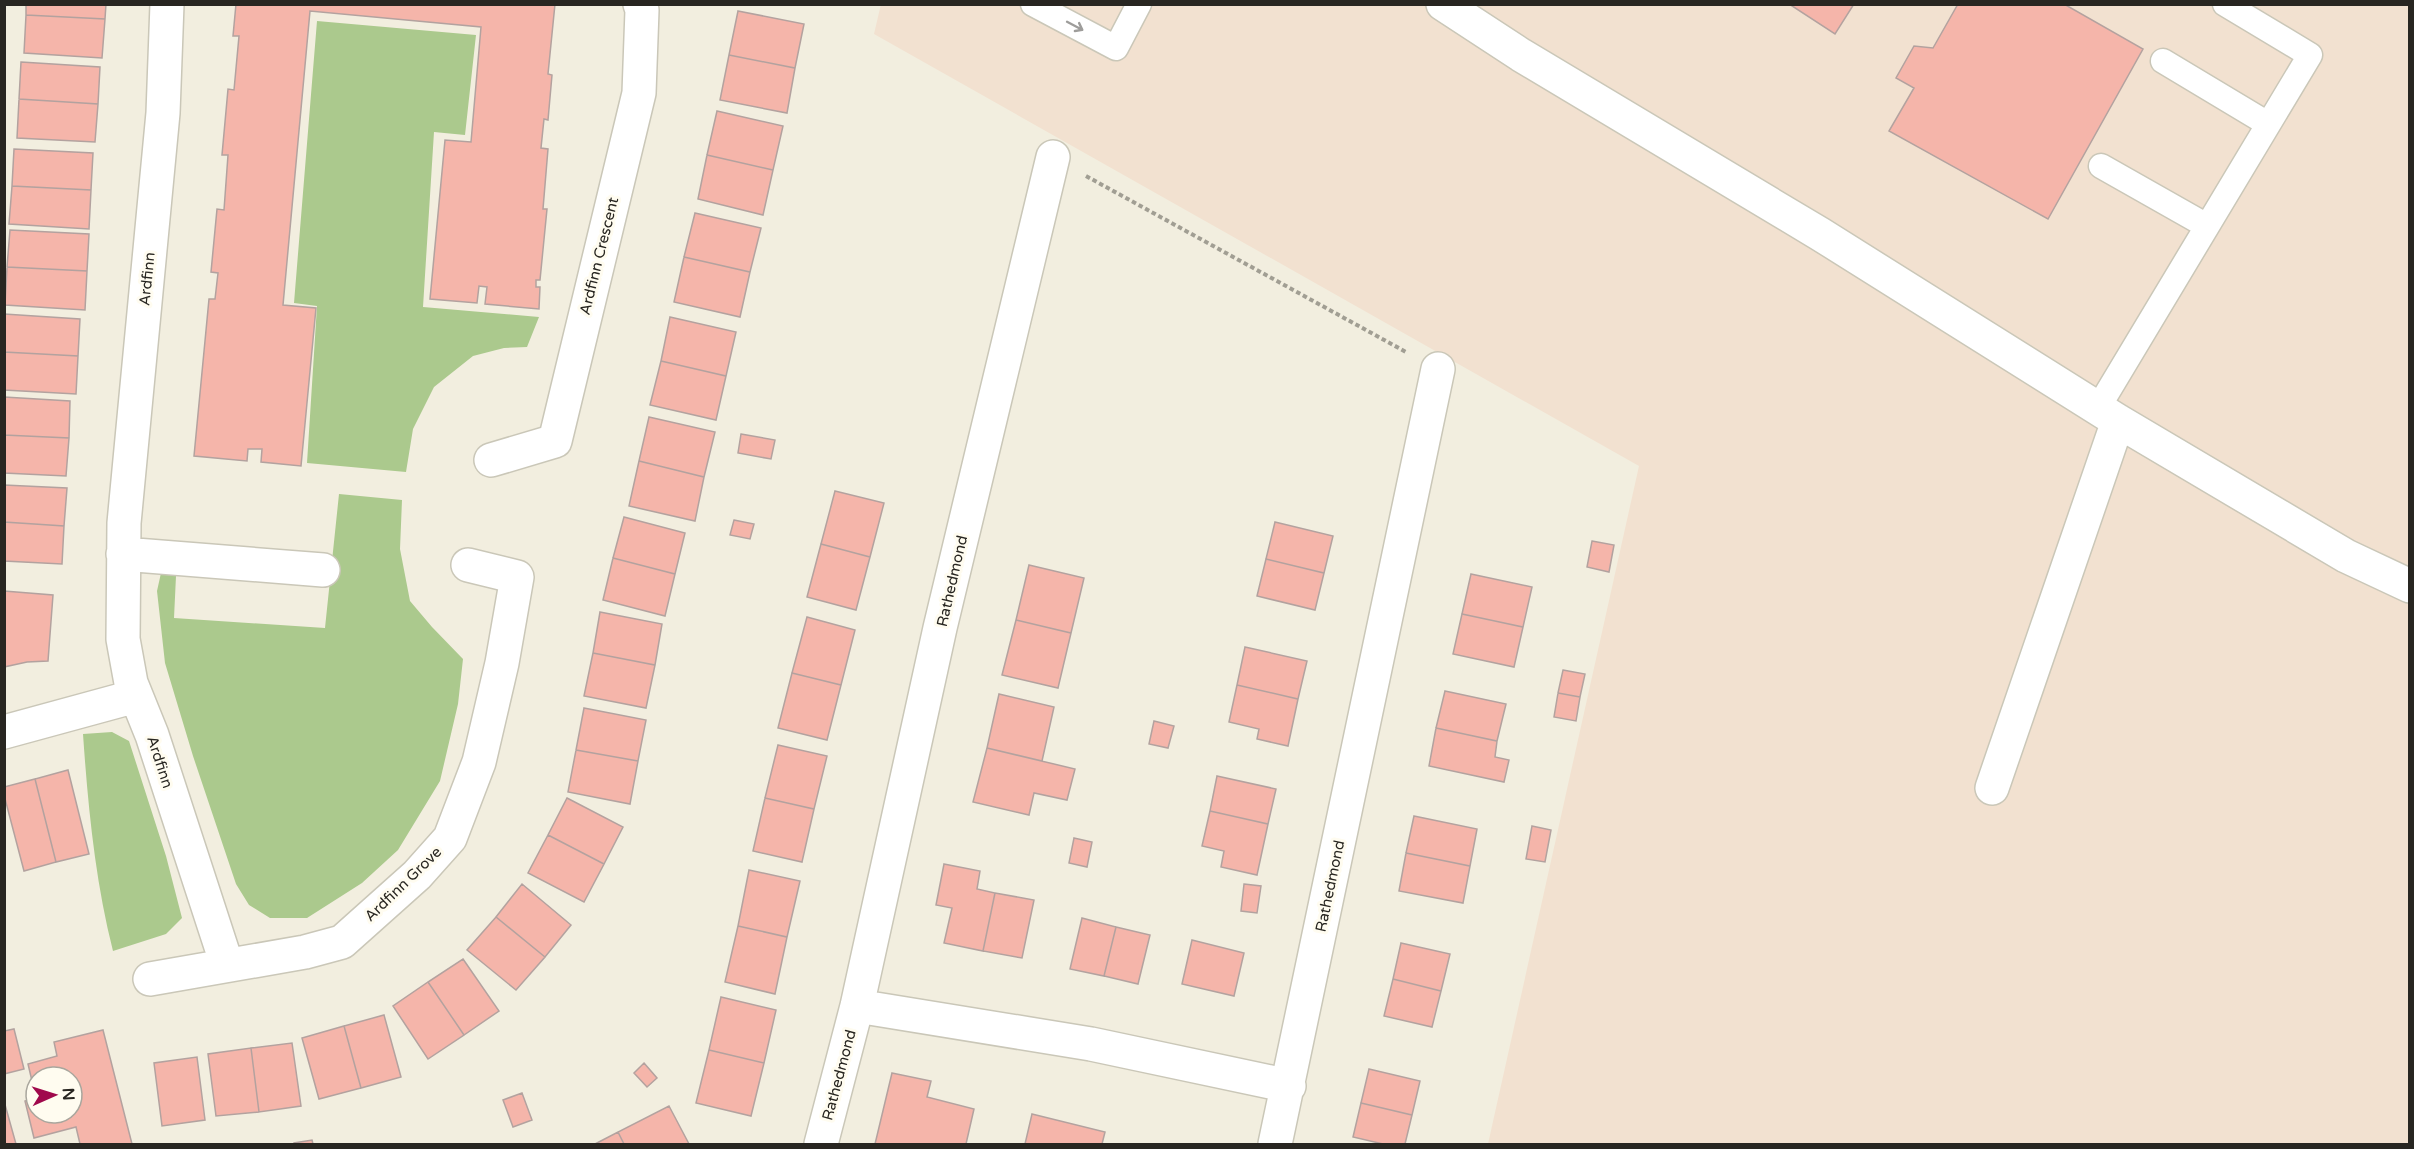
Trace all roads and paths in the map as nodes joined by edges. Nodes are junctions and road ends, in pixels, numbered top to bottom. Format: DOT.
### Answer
graph roads {
  1 [pos="167,4"];
  2 [pos="640,4"];
  3 [pos="1033,4"];
  4 [pos="1138,4"];
  5 [pos="1443,4"];
  6 [pos="2225,4"];
  7 [pos="2163,61"];
  8 [pos="2268,124"];
  9 [pos="1053,157"];
  10 [pos="2101,166"];
  11 [pos="2207,226"];
  12 [pos="1438,369"];
  13 [pos="2108,415"];
  14 [pos="491,460"];
  15 [pos="123,554"];
  16 [pos="468,565"];
  17 [pos="323,570"];
  18 [pos="2409,586"];
  19 [pos="136,696"];
  20 [pos="4,732"];
  21 [pos="1992,788"];
  22 [pos="227,964"];
  23 [pos="150,979"];
  24 [pos="857,1006"];
  25 [pos="1288,1086"];
  26 [pos="821,1144"];
  27 [pos="1275,1144"];
  1 -- 15 [label="street, Ardfinn"];
  2 -- 14 [label="street, Ardfinn Crescent"];
  3 -- 4 [label="lane, one-way"];
  5 -- 13 [label="street"];
  6 -- 8 [label="lane"];
  7 -- 8 [label="lane"];
  8 -- 11 [label="lane"];
  9 -- 12 [label="path"];
  9 -- 24 [label="street, Rathedmond"];
  10 -- 11 [label="lane"];
  11 -- 13 [label="lane"];
  12 -- 25 [label="street, Rathedmond"];
  13 -- 18 [label="street"];
  13 -- 21 [label="street"];
  15 -- 17 [label="street"];
  15 -- 19 [label="street, Ardfinn"];
  16 -- 22 [label="street, Ardfinn Grove"];
  19 -- 20 [label="street"];
  19 -- 22 [label="street, Ardfinn"];
  22 -- 23 [label="street, Ardfinn Grove"];
  24 -- 25 [label="street"];
  24 -- 26 [label="street, Rathedmond"];
  25 -- 27 [label="street, Rathedmond"];
}
